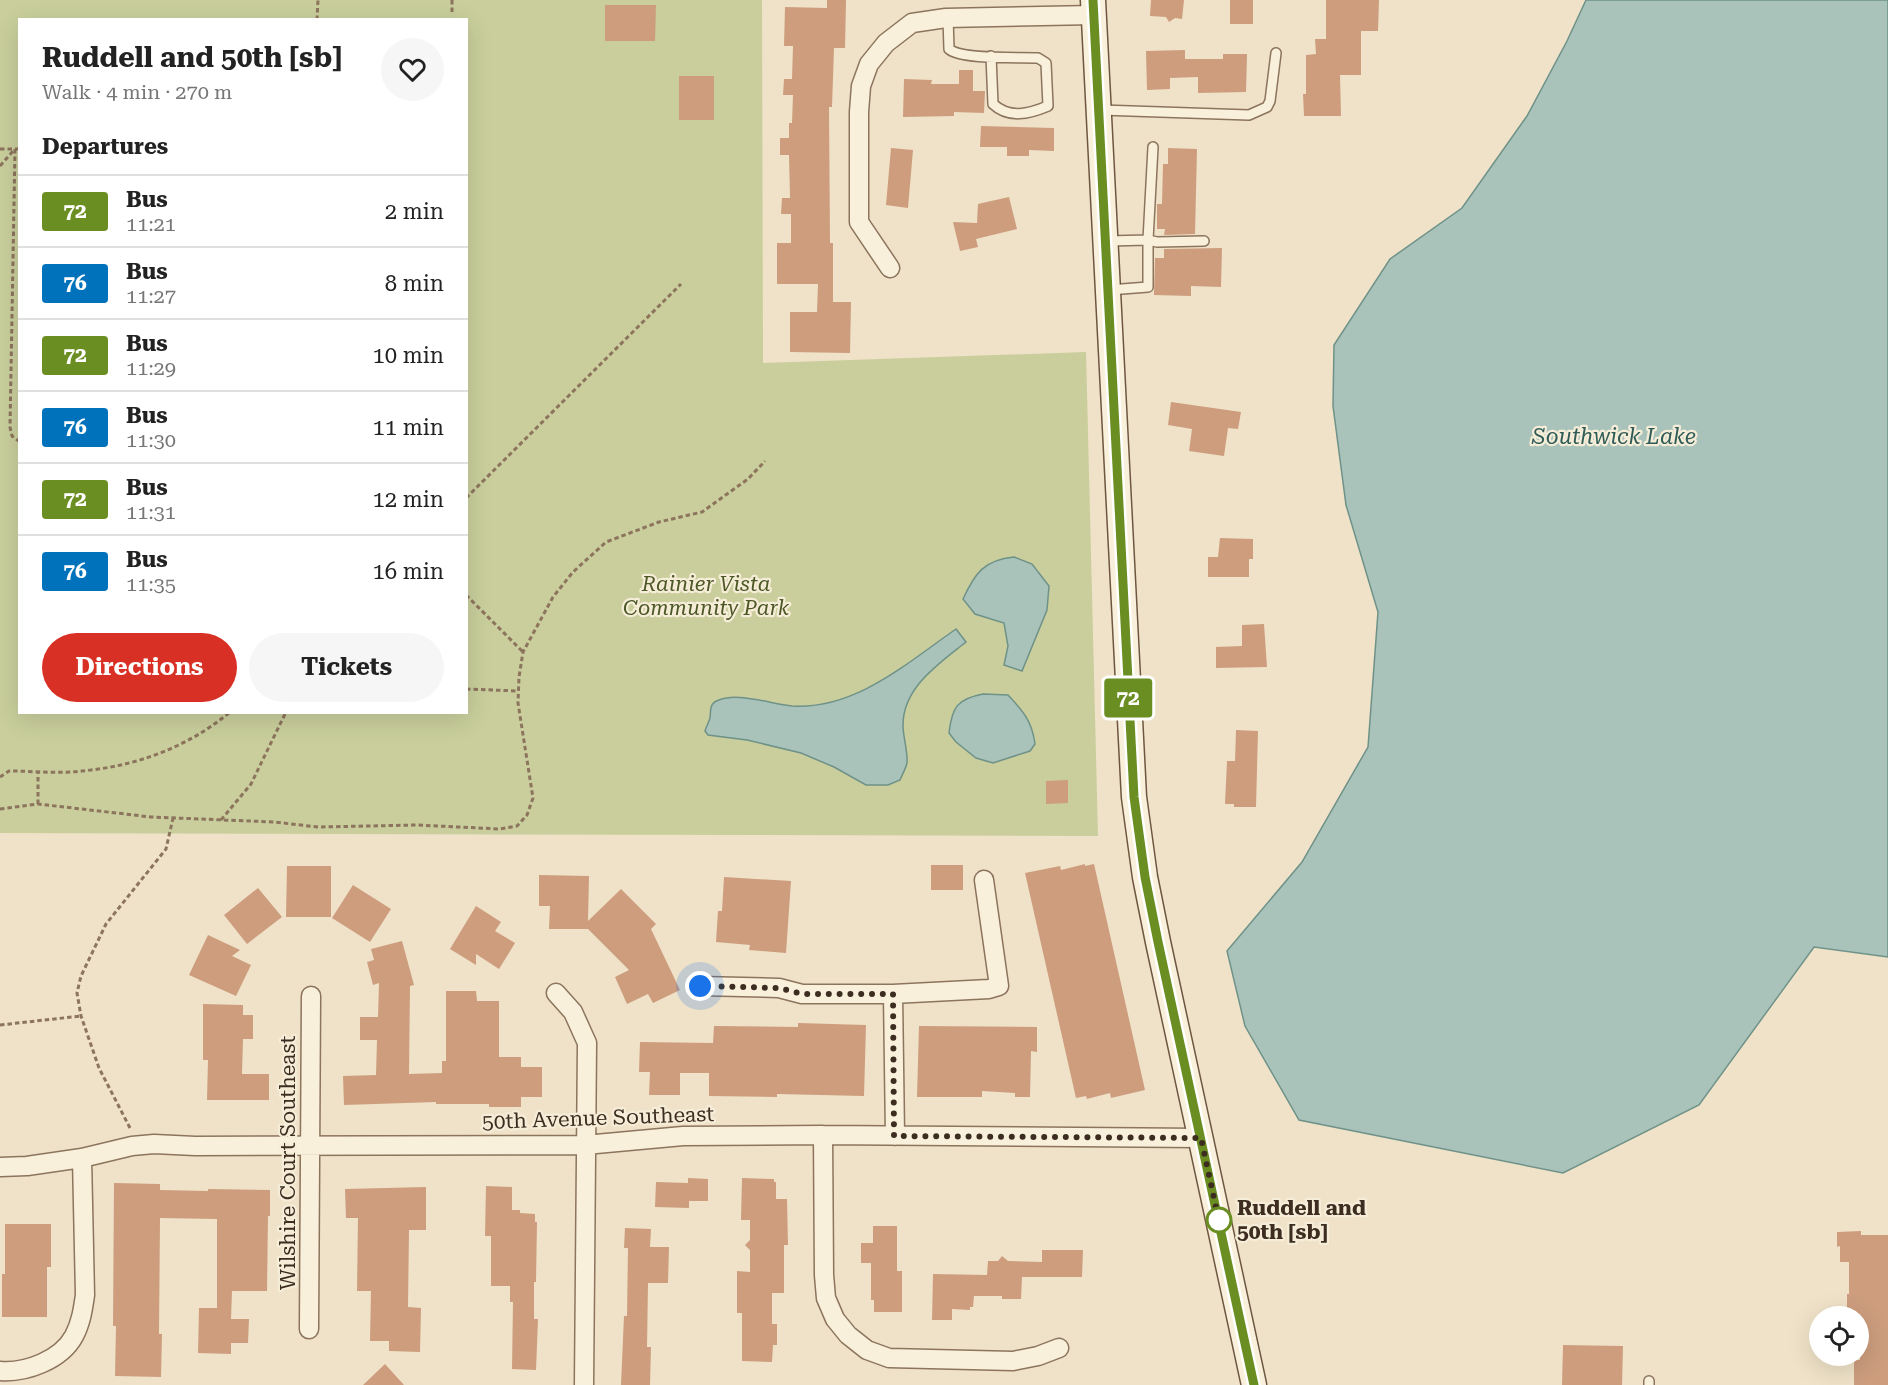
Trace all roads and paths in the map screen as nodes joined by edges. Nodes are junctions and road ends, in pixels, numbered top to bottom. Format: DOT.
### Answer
graph roads {
  1 [pos="318,0"];
  2 [pos="452,0"];
  3 [pos="1093,8"];
  4 [pos="452,14"];
  5 [pos="317,18"];
  6 [pos="948,18"];
  7 [pos="1276,53"];
  8 [pos="991,56"];
  9 [pos="1098,110"];
  10 [pos="1153,147"];
  11 [pos="0,149"];
  12 [pos="15,149"];
  13 [pos="0,166"];
  14 [pos="1148,240"];
  15 [pos="1204,241"];
  16 [pos="1105,242"];
  17 [pos="890,268"];
  18 [pos="681,284"];
  19 [pos="1108,290"];
  20 [pos="18,440"];
  21 [pos="765,461"];
  22 [pos="468,496"];
  23 [pos="468,597"];
  24 [pos="523,652"];
  25 [pos="468,689"];
  26 [pos="518,691"];
  27 [pos="227,714"];
  28 [pos="285,714"];
  29 [pos="38,771"];
  30 [pos="0,777"];
  31 [pos="38,804"];
  32 [pos="0,809"];
  33 [pos="173,818"];
  34 [pos="221,820"];
  35 [pos="984,880"];
  36 [pos="700,986"];
  37 [pos="556,993"];
  38 [pos="893,994"];
  39 [pos="311,996"];
  40 [pos="81,1016"];
  41 [pos="0,1025"];
  42 [pos="131,1130"];
  43 [pos="823,1135"];
  44 [pos="894,1136"];
  45 [pos="1201,1138"];
  46 [pos="310,1145"];
  47 [pos="585,1145"];
  48 [pos="82,1158"];
  49 [pos="0,1167"];
  50 [pos="309,1329"];
  51 [pos="1059,1348"];
  52 [pos="0,1371"];
  53 [pos="584,1385"];
  54 [pos="1254,1385"];
  1 -- 5 [label="path"];
  2 -- 4 [label="path"];
  3 -- 6 [label="street"];
  3 -- 9 [label="main road"];
  6 -- 8 [label="lane"];
  6 -- 17 [label="street"];
  7 -- 9 [label="lane"];
  8 -- 8 [label="lane"];
  9 -- 16 [label="main road"];
  10 -- 14 [label="lane"];
  11 -- 12 [label="path"];
  12 -- 13 [label="path"];
  12 -- 20 [label="path"];
  14 -- 15 [label="lane"];
  14 -- 16 [label="lane"];
  14 -- 19 [label="lane"];
  16 -- 19 [label="main road"];
  18 -- 22 [label="path"];
  19 -- 45 [label="main road"];
  21 -- 24 [label="path"];
  23 -- 24 [label="path"];
  24 -- 26 [label="path"];
  25 -- 26 [label="path"];
  26 -- 34 [label="path"];
  27 -- 29 [label="path"];
  28 -- 34 [label="path"];
  29 -- 30 [label="path"];
  29 -- 31 [label="path"];
  31 -- 32 [label="path"];
  31 -- 33 [label="path"];
  33 -- 34 [label="path"];
  33 -- 40 [label="path"];
  35 -- 38 [label="street"];
  36 -- 38 [label="street"];
  37 -- 47 [label="street"];
  38 -- 44 [label="street"];
  39 -- 46 [label="street, Wilshire Court Southeast"];
  40 -- 41 [label="path"];
  40 -- 42 [label="path"];
  43 -- 44 [label="street, 50th Avenue Southeast"];
  43 -- 47 [label="street, 50th Avenue Southeast"];
  43 -- 51 [label="street"];
  44 -- 45 [label="street, 50th Avenue Southeast"];
  45 -- 54 [label="main road"];
  46 -- 47 [label="street, 50th Avenue Southeast"];
  46 -- 48 [label="street, 50th Avenue Southeast"];
  46 -- 50 [label="street, Wilshire Court Southeast"];
  47 -- 53 [label="street"];
  48 -- 49 [label="street, 50th Avenue Southeast"];
  48 -- 52 [label="street"];
}
